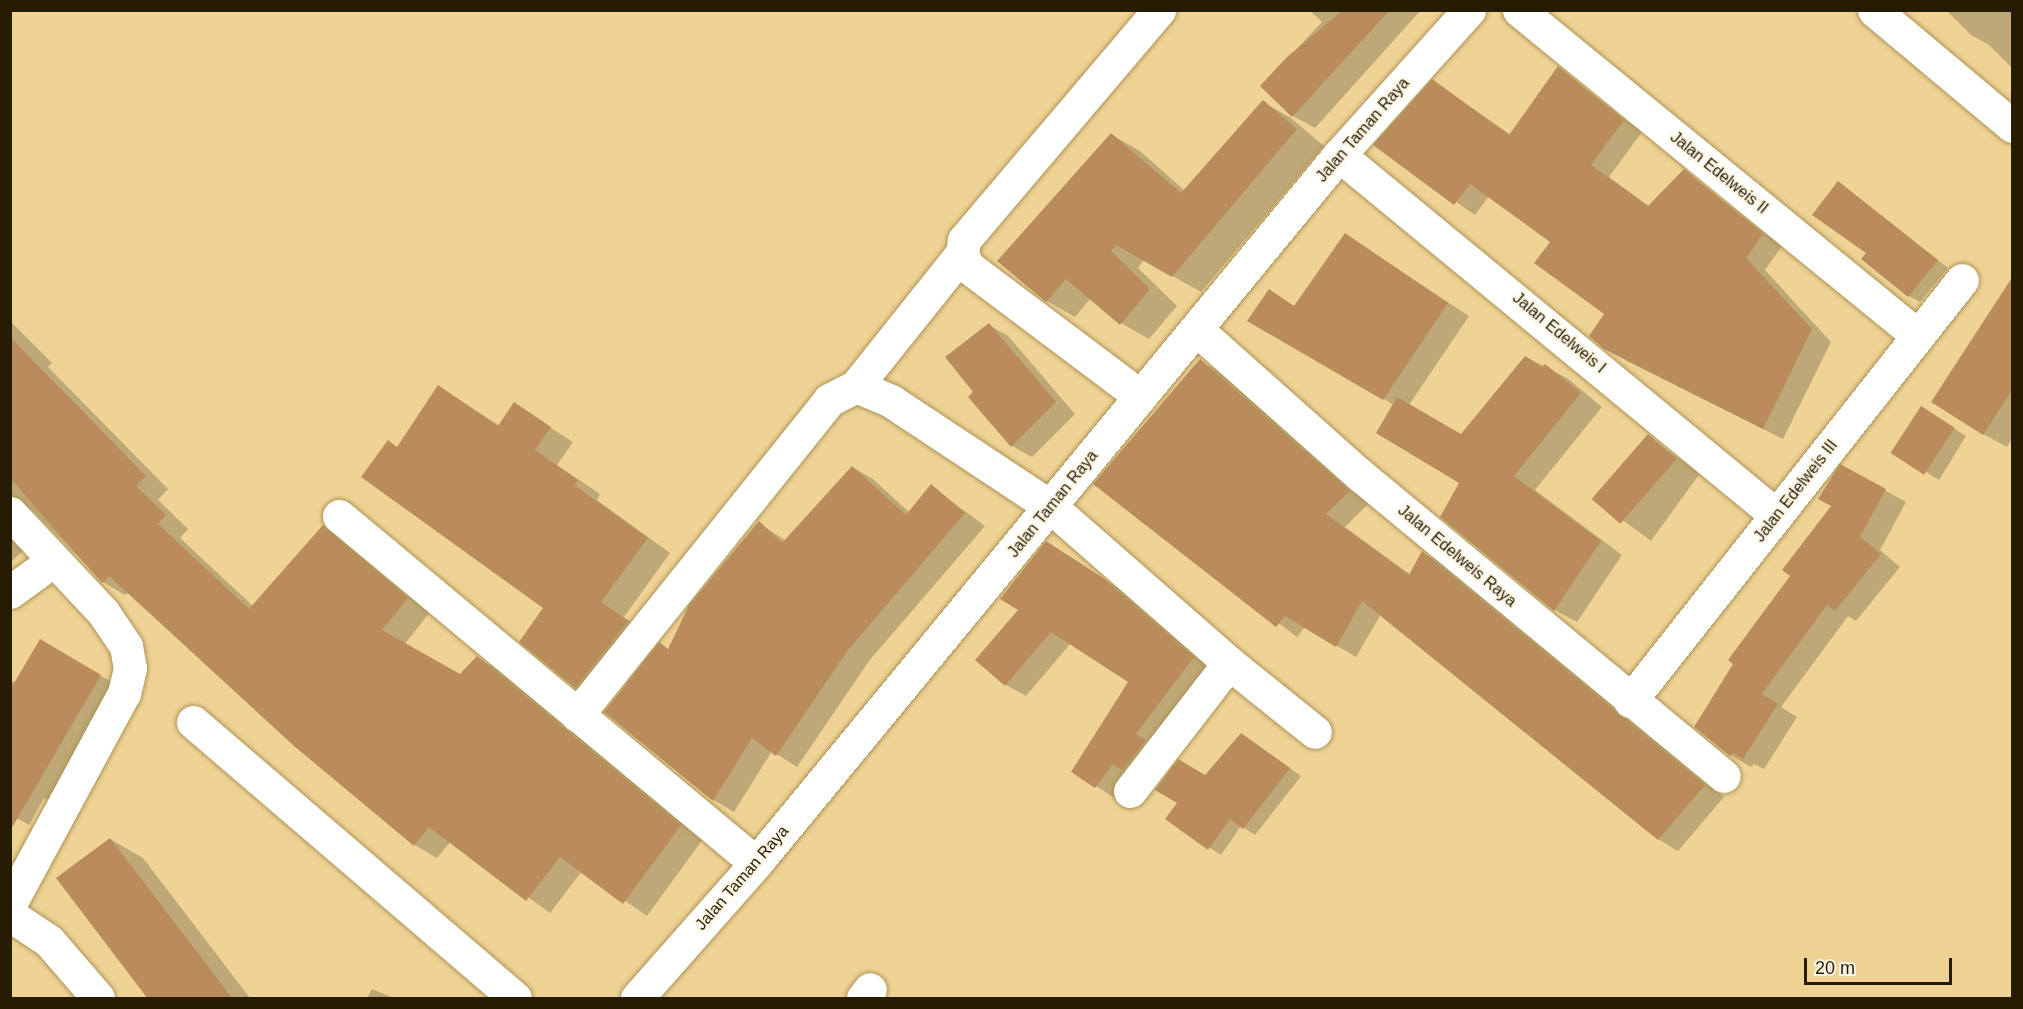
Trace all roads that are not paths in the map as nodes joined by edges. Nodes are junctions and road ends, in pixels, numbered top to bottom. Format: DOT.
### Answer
graph roads {
  1 [pos="1159,10"];
  2 [pos="1469,10"];
  3 [pos="1519,10"];
  4 [pos="1874,10"];
  5 [pos="2013,126"];
  6 [pos="1339,155"];
  7 [pos="962,253"];
  8 [pos="1962,280"];
  9 [pos="1196,329"];
  10 [pos="1918,336"];
  11 [pos="856,386"];
  12 [pos="1140,396"];
  13 [pos="1051,507"];
  14 [pos="10,513"];
  15 [pos="1776,515"];
  16 [pos="339,516"];
  17 [pos="54,560"];
  18 [pos="10,592"];
  19 [pos="1229,663"];
  20 [pos="1630,701"];
  21 [pos="577,715"];
  22 [pos="193,722"];
  23 [pos="1315,732"];
  24 [pos="1724,776"];
  25 [pos="1131,791"];
  26 [pos="756,863"];
  27 [pos="10,904"];
  28 [pos="10,915"];
  29 [pos="98,999"];
  30 [pos="515,999"];
  31 [pos="637,999"];
  1 -- 7 [label="street"];
  2 -- 6 [label="street, Jalan Taman Raya"];
  3 -- 10 [label="street, Jalan Edelweis II"];
  4 -- 5 [label="street"];
  6 -- 9 [label="street, Jalan Taman Raya"];
  6 -- 15 [label="street, Jalan Edelweis I"];
  7 -- 11 [label="street"];
  7 -- 12 [label="street"];
  8 -- 10 [label="street, Jalan Edelweis III"];
  9 -- 12 [label="street, Jalan Taman Raya"];
  9 -- 20 [label="street, Jalan Edelweis Raya"];
  10 -- 15 [label="street, Jalan Edelweis III"];
  11 -- 13 [label="street"];
  11 -- 21 [label="street"];
  12 -- 13 [label="street, Jalan Taman Raya"];
  13 -- 19 [label="street"];
  13 -- 26 [label="street, Jalan Taman Raya"];
  14 -- 17 [label="street"];
  15 -- 20 [label="street, Jalan Edelweis III"];
  16 -- 21 [label="street"];
  17 -- 18 [label="street"];
  17 -- 27 [label="street"];
  19 -- 23 [label="street"];
  19 -- 25 [label="street"];
  20 -- 24 [label="street, Jalan Edelweis Raya"];
  21 -- 26 [label="street"];
  22 -- 30 [label="street"];
  26 -- 31 [label="street, Jalan Taman Raya"];
  28 -- 29 [label="street"];
}
